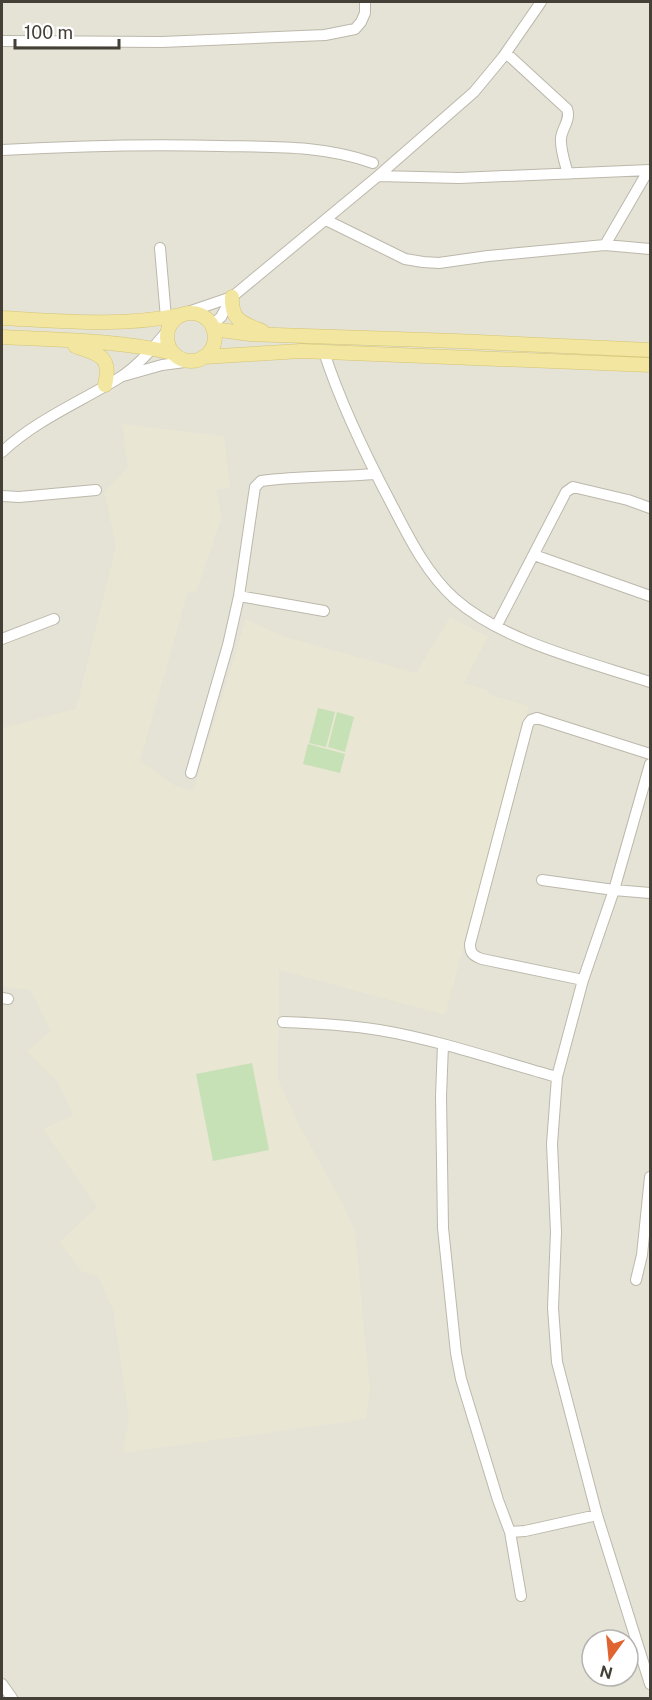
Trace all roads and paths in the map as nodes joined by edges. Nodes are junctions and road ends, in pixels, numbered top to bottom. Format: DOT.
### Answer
graph roads {
  1 [pos="366,2"];
  2 [pos="541,2"];
  3 [pos="2,41"];
  4 [pos="506,53"];
  5 [pos="2,150"];
  6 [pos="374,163"];
  7 [pos="649,171"];
  8 [pos="568,174"];
  9 [pos="378,176"];
  10 [pos="326,220"];
  11 [pos="605,244"];
  12 [pos="160,248"];
  13 [pos="651,249"];
  14 [pos="232,297"];
  15 [pos="2,318"];
  16 [pos="175,319"];
  17 [pos="213,327"];
  18 [pos="269,334"];
  19 [pos="2,337"];
  20 [pos="59,340"];
  21 [pos="153,348"];
  22 [pos="651,350"];
  23 [pos="324,352"];
  24 [pos="173,353"];
  25 [pos="197,359"];
  26 [pos="651,365"];
  27 [pos="120,377"];
  28 [pos="105,385"];
  29 [pos="2,452"];
  30 [pos="375,474"];
  31 [pos="96,490"];
  32 [pos="2,496"];
  33 [pos="651,508"];
  34 [pos="534,555"];
  35 [pos="239,596"];
  36 [pos="651,596"];
  37 [pos="324,611"];
  38 [pos="54,619"];
  39 [pos="497,625"];
  40 [pos="2,639"];
  41 [pos="651,682"];
  42 [pos="651,754"];
  43 [pos="651,764"];
  44 [pos="191,773"];
  45 [pos="542,880"];
  46 [pos="614,890"];
  47 [pos="651,893"];
  48 [pos="583,980"];
  49 [pos="283,1022"];
  50 [pos="443,1045"];
  51 [pos="557,1077"];
  52 [pos="651,1177"];
  53 [pos="636,1280"];
  54 [pos="597,1515"];
  55 [pos="510,1532"];
  56 [pos="521,1596"];
  57 [pos="2,1684"];
  58 [pos="651,1684"];
  59 [pos="12,1698"];
  1 -- 3 [label="street"];
  2 -- 4 [label="street"];
  4 -- 8 [label="street"];
  4 -- 9 [label="street"];
  5 -- 6 [label="street"];
  7 -- 8 [label="street"];
  7 -- 11 [label="street"];
  8 -- 9 [label="street"];
  9 -- 10 [label="street"];
  10 -- 11 [label="street"];
  10 -- 14 [label="street"];
  11 -- 13 [label="street"];
  12 -- 16 [label="street"];
  14 -- 16 [label="street"];
  14 -- 17 [label="street"];
  14 -- 18 [label="main road"];
  15 -- 16 [label="main road"];
  16 -- 17 [label="main road"];
  16 -- 21 [label="street"];
  16 -- 24 [label="main road"];
  17 -- 18 [label="main road"];
  17 -- 25 [label="main road"];
  18 -- 22 [label="main road"];
  19 -- 20 [label="main road"];
  20 -- 21 [label="main road"];
  20 -- 28 [label="main road"];
  21 -- 24 [label="main road"];
  21 -- 27 [label="street"];
  23 -- 25 [label="main road"];
  23 -- 26 [label="main road"];
  23 -- 30 [label="street"];
  24 -- 25 [label="main road"];
  25 -- 27 [label="street"];
  27 -- 28 [label="street"];
  28 -- 29 [label="street"];
  30 -- 35 [label="street"];
  30 -- 39 [label="street"];
  31 -- 32 [label="street"];
  33 -- 34 [label="street"];
  34 -- 36 [label="street"];
  34 -- 39 [label="street"];
  35 -- 37 [label="street"];
  35 -- 44 [label="street"];
  38 -- 40 [label="street"];
  39 -- 41 [label="street"];
  42 -- 48 [label="street"];
  43 -- 46 [label="street"];
  45 -- 46 [label="street"];
  46 -- 47 [label="street"];
  46 -- 48 [label="street"];
  48 -- 51 [label="street"];
  49 -- 50 [label="street"];
  50 -- 51 [label="street"];
  50 -- 55 [label="street"];
  51 -- 54 [label="street"];
  52 -- 53 [label="street"];
  54 -- 55 [label="street"];
  54 -- 58 [label="street"];
  55 -- 56 [label="street"];
  57 -- 59 [label="street"];
}
